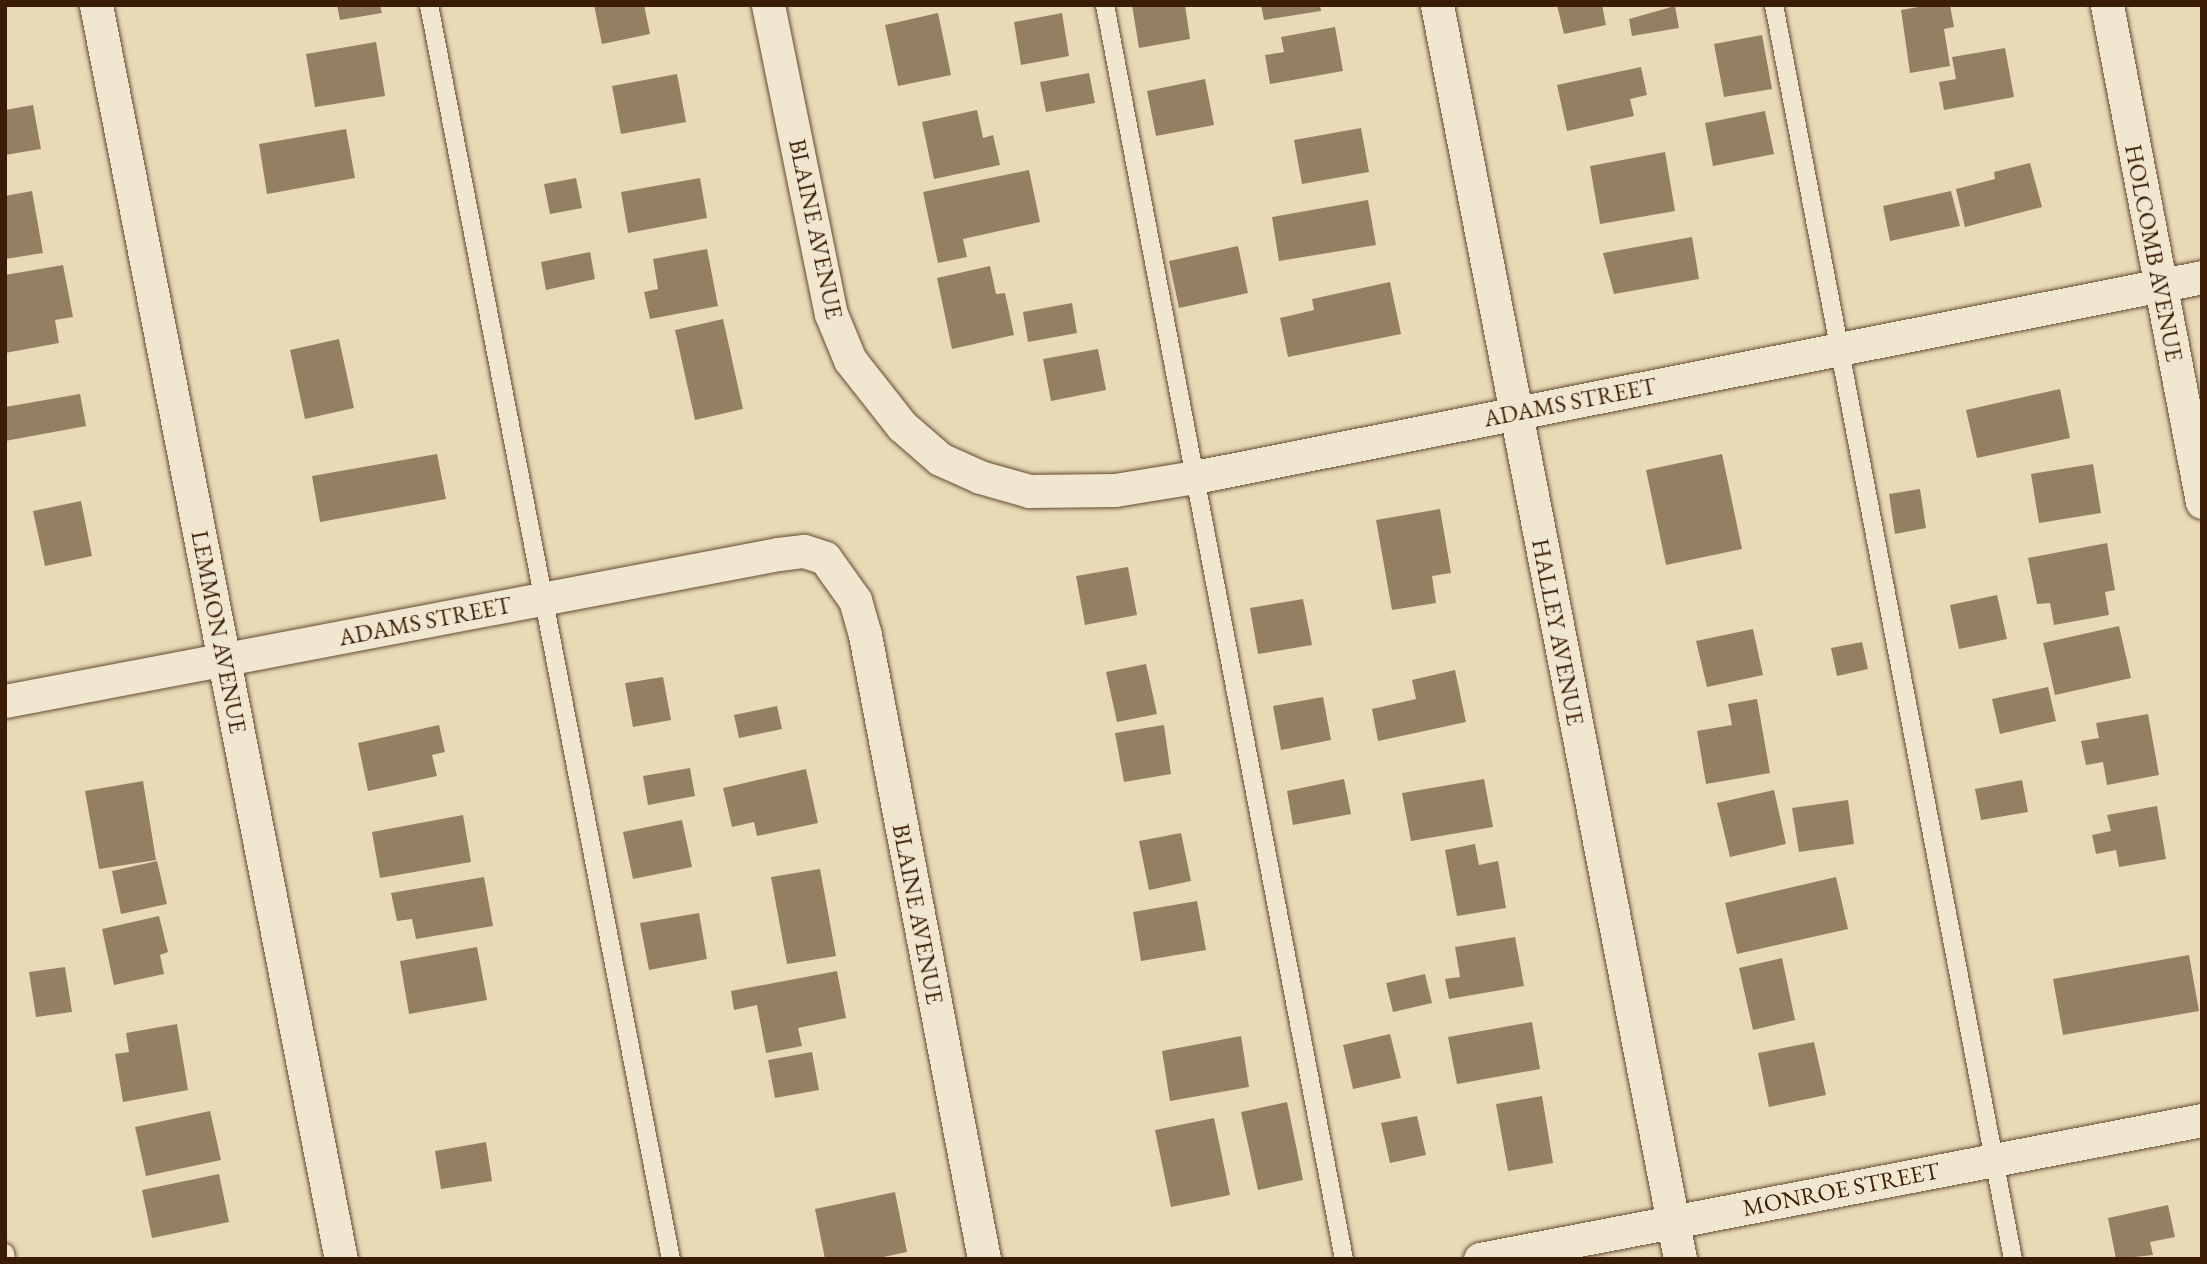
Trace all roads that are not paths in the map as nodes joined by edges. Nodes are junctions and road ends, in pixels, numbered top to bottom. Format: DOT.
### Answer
graph roads {
  1 [pos="96,5"];
  2 [pos="429,5"];
  3 [pos="768,5"];
  4 [pos="1105,5"];
  5 [pos="1437,5"];
  6 [pos="1774,5"];
  7 [pos="2107,5"];
  8 [pos="2202,277"];
  9 [pos="2159,285"];
  10 [pos="1838,349"];
  11 [pos="1516,413"];
  12 [pos="940,460"];
  13 [pos="1195,477"];
  14 [pos="2202,502"];
  15 [pos="838,574"];
  16 [pos="543,598"];
  17 [pos="224,659"];
  18 [pos="5,701"];
  19 [pos="2202,1120"];
  20 [pos="1994,1160"];
  21 [pos="1673,1221"];
  22 [pos="5,1253"];
  23 [pos="6,1259"];
  24 [pos="341,1259"];
  25 [pos="671,1259"];
  26 [pos="984,1259"];
  27 [pos="1343,1259"];
  28 [pos="1480,1259"];
  29 [pos="1680,1259"];
  30 [pos="2013,1259"];
  1 -- 17 [label="street, LEMMON AVENUE"];
  2 -- 16 [label="lane"];
  3 -- 12 [label="street, BLAINE AVENUE"];
  4 -- 13 [label="lane"];
  5 -- 11 [label="street, HALLEY AVENUE"];
  6 -- 10 [label="lane"];
  7 -- 9 [label="street, HOLCOMB AVENUE"];
  8 -- 9 [label="street, ADAMS STREET"];
  9 -- 10 [label="street, ADAMS STREET"];
  9 -- 14 [label="street, HOLCOMB AVENUE"];
  10 -- 11 [label="street, ADAMS STREET"];
  10 -- 20 [label="lane"];
  11 -- 13 [label="street, ADAMS STREET"];
  11 -- 21 [label="street, HALLEY AVENUE"];
  12 -- 13 [label="street, ADAMS STREET"];
  13 -- 27 [label="lane"];
  15 -- 16 [label="street, ADAMS STREET"];
  15 -- 26 [label="street, BLAINE AVENUE"];
  16 -- 17 [label="street, ADAMS STREET"];
  16 -- 25 [label="lane"];
  17 -- 18 [label="street, ADAMS STREET"];
  17 -- 24 [label="street, LEMMON AVENUE"];
  19 -- 20 [label="street, MONROE STREET"];
  20 -- 21 [label="street, MONROE STREET"];
  20 -- 30 [label="lane"];
  21 -- 28 [label="street, MONROE STREET"];
  21 -- 29 [label="street, HALLEY AVENUE"];
  22 -- 23 [label="lane"];
}
